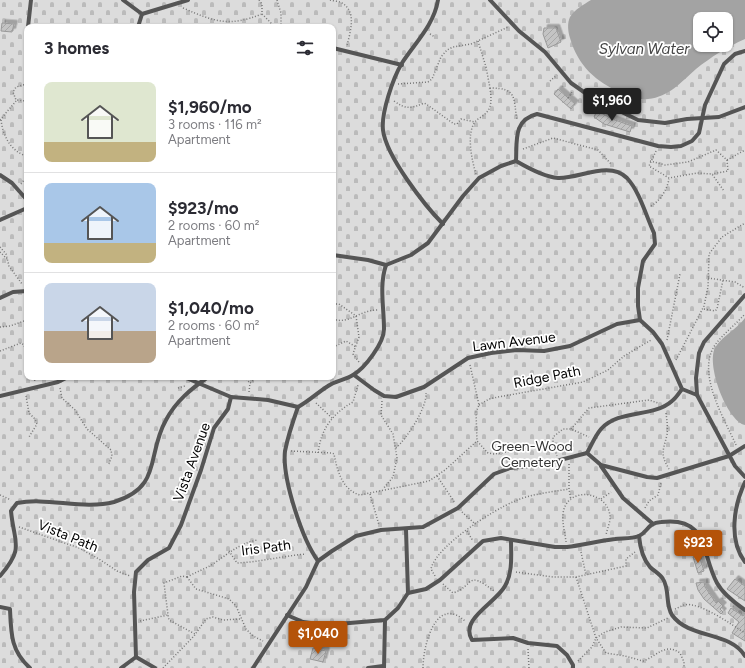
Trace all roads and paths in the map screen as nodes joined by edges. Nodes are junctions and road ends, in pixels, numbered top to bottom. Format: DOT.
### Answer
graph roads {
  1 [pos="31,0"];
  2 [pos="123,0"];
  3 [pos="188,0"];
  4 [pos="259,0"];
  5 [pos="277,0"];
  6 [pos="330,0"];
  7 [pos="438,0"];
  8 [pos="490,0"];
  9 [pos="341,1"];
  10 [pos="176,4"];
  11 [pos="142,14"];
  12 [pos="262,14"];
  13 [pos="513,23"];
  14 [pos="28,24"];
  15 [pos="139,24"];
  16 [pos="272,24"];
  17 [pos="281,24"];
  18 [pos="478,41"];
  19 [pos="336,49"];
  20 [pos="745,51"];
  21 [pos="345,52"];
  22 [pos="402,65"];
  23 [pos="561,71"];
  24 [pos="550,81"];
  25 [pos="394,84"];
  26 [pos="24,85"];
  27 [pos="490,88"];
  28 [pos="513,95"];
  29 [pos="389,97"];
  30 [pos="511,98"];
  31 [pos="16,100"];
  32 [pos="24,101"];
  33 [pos="745,107"];
  34 [pos="702,118"];
  35 [pos="0,120"];
  36 [pos="475,122"];
  37 [pos="520,123"];
  38 [pos="660,146"];
  39 [pos="745,150"];
  40 [pos="516,152"];
  41 [pos="24,154"];
  42 [pos="727,160"];
  43 [pos="516,161"];
  44 [pos="650,161"];
  45 [pos="616,172"];
  46 [pos="712,174"];
  47 [pos="0,175"];
  48 [pos="669,178"];
  49 [pos="478,179"];
  50 [pos="24,180"];
  51 [pos="22,183"];
  52 [pos="724,191"];
  53 [pos="24,197"];
  54 [pos="24,209"];
  55 [pos="644,210"];
  56 [pos="0,220"];
  57 [pos="745,223"];
  58 [pos="443,224"];
  59 [pos="0,247"];
  60 [pos="0,252"];
  61 [pos="336,255"];
  62 [pos="8,259"];
  63 [pos="386,265"];
  64 [pos="680,274"];
  65 [pos="708,278"];
  66 [pos="723,280"];
  67 [pos="23,286"];
  68 [pos="745,288"];
  69 [pos="24,291"];
  70 [pos="745,295"];
  71 [pos="0,298"];
  72 [pos="336,304"];
  73 [pos="703,309"];
  74 [pos="382,310"];
  75 [pos="745,314"];
  76 [pos="355,315"];
  77 [pos="336,320"];
  78 [pos="640,320"];
  79 [pos="24,321"];
  80 [pos="0,327"];
  81 [pos="656,336"];
  82 [pos="24,345"];
  83 [pos="663,346"];
  84 [pos="336,347"];
  85 [pos="356,347"];
  86 [pos="0,351"];
  87 [pos="468,358"];
  88 [pos="358,360"];
  89 [pos="672,367"];
  90 [pos="354,375"];
  91 [pos="62,380"];
  92 [pos="192,380"];
  93 [pos="204,380"];
  94 [pos="247,380"];
  95 [pos="254,380"];
  96 [pos="58,382"];
  97 [pos="199,383"];
  98 [pos="250,383"];
  99 [pos="358,386"];
  100 [pos="424,387"];
  101 [pos="682,389"];
  102 [pos="25,390"];
  103 [pos="697,395"];
  104 [pos="0,396"];
  105 [pos="231,397"];
  106 [pos="248,398"];
  107 [pos="629,399"];
  108 [pos="315,402"];
  109 [pos="382,402"];
  110 [pos="629,402"];
  111 [pos="479,405"];
  112 [pos="298,407"];
  113 [pos="662,407"];
  114 [pos="332,418"];
  115 [pos="571,429"];
  116 [pos="29,437"];
  117 [pos="595,440"];
  118 [pos="477,441"];
  119 [pos="553,444"];
  120 [pos="745,446"];
  121 [pos="396,448"];
  122 [pos="738,450"];
  123 [pos="285,451"];
  124 [pos="318,453"];
  125 [pos="587,453"];
  126 [pos="729,456"];
  127 [pos="569,458"];
  128 [pos="560,461"];
  129 [pos="109,464"];
  130 [pos="601,466"];
  131 [pos="671,474"];
  132 [pos="437,476"];
  133 [pos="660,477"];
  134 [pos="745,477"];
  135 [pos="745,482"];
  136 [pos="383,489"];
  137 [pos="569,489"];
  138 [pos="616,489"];
  139 [pos="370,494"];
  140 [pos="0,495"];
  141 [pos="571,500"];
  142 [pos="601,500"];
  143 [pos="16,503"];
  144 [pos="458,508"];
  145 [pos="642,513"];
  146 [pos="474,523"];
  147 [pos="652,523"];
  148 [pos="12,525"];
  149 [pos="380,530"];
  150 [pos="406,530"];
  151 [pos="466,530"];
  152 [pos="639,536"];
  153 [pos="257,540"];
  154 [pos="511,540"];
  155 [pos="604,540"];
  156 [pos="580,545"];
  157 [pos="476,546"];
  158 [pos="566,547"];
  159 [pos="229,551"];
  160 [pos="635,552"];
  161 [pos="312,553"];
  162 [pos="318,561"];
  163 [pos="745,562"];
  164 [pos="511,571"];
  165 [pos="586,575"];
  166 [pos="0,576"];
  167 [pos="136,577"];
  168 [pos="187,577"];
  169 [pos="576,577"];
  170 [pos="440,580"];
  171 [pos="408,593"];
  172 [pos="498,595"];
  173 [pos="0,607"];
  174 [pos="745,610"];
  175 [pos="672,613"];
  176 [pos="168,615"];
  177 [pos="287,615"];
  178 [pos="241,618"];
  179 [pos="385,620"];
  180 [pos="136,622"];
  181 [pos="469,625"];
  182 [pos="745,633"];
  183 [pos="196,634"];
  184 [pos="596,638"];
  185 [pos="528,643"];
  186 [pos="268,644"];
  187 [pos="745,656"];
  188 [pos="136,657"];
  189 [pos="573,666"];
  190 [pos="384,667"];
  191 [pos="30,668"];
  192 [pos="121,668"];
  193 [pos="155,668"];
  194 [pos="163,668"];
  195 [pos="253,668"];
  196 [pos="368,668"];
  197 [pos="423,668"];
  198 [pos="529,668"];
  199 [pos="684,668"];
  1 -- 14 [label="lane"];
  2 -- 11 [label="lane"];
  3 -- 10 [label="lane"];
  4 -- 12 [label="path"];
  5 -- 17 [label="path"];
  6 -- 9 [label="path"];
  7 -- 22 [label="lane"];
  8 -- 13 [label="lane"];
  9 -- 21 [label="path"];
  10 -- 11 [label="lane"];
  10 -- 12 [label="path"];
  11 -- 15 [label="lane"];
  12 -- 16 [label="path"];
  13 -- 18 [label="path"];
  13 -- 23 [label="lane"];
  18 -- 25 [label="path"];
  18 -- 27 [label="path"];
  19 -- 21 [label="lane"];
  20 -- 34 [label="lane"];
  21 -- 22 [label="lane"];
  22 -- 25 [label="lane"];
  23 -- 24 [label="path"];
  23 -- 34 [label="lane"];
  25 -- 29 [label="lane"];
  26 -- 31 [label="path"];
  27 -- 28 [label="path"];
  27 -- 36 [label="path"];
  28 -- 30 [label="path"];
  28 -- 37 [label="path"];
  29 -- 36 [label="path"];
  29 -- 58 [label="lane"];
  31 -- 32 [label="path"];
  31 -- 35 [label="path"];
  33 -- 34 [label="lane"];
  34 -- 38 [label="lane"];
  35 -- 41 [label="path"];
  36 -- 49 [label="path"];
  37 -- 38 [label="lane"];
  37 -- 40 [label="lane"];
  38 -- 44 [label="path"];
  39 -- 42 [label="path"];
  40 -- 43 [label="lane"];
  40 -- 45 [label="path"];
  42 -- 44 [label="path"];
  42 -- 46 [label="path"];
  43 -- 45 [label="lane"];
  43 -- 49 [label="lane"];
  44 -- 48 [label="path"];
  45 -- 55 [label="lane"];
  46 -- 48 [label="path"];
  46 -- 52 [label="path"];
  47 -- 53 [label="lane"];
  48 -- 55 [label="path"];
  49 -- 58 [label="lane"];
  50 -- 51 [label="path"];
  54 -- 56 [label="lane"];
  55 -- 78 [label="lane"];
  57 -- 65 [label="path"];
  58 -- 63 [label="lane"];
  59 -- 62 [label="path"];
  60 -- 62 [label="path"];
  61 -- 63 [label="lane"];
  62 -- 67 [label="path"];
  63 -- 74 [label="lane"];
  64 -- 83 [label="path"];
  65 -- 66 [label="path"];
  65 -- 73 [label="path"];
  66 -- 68 [label="path"];
  66 -- 73 [label="path"];
  69 -- 71 [label="lane"];
  70 -- 103 [label="lane"];
  72 -- 76 [label="path"];
  73 -- 89 [label="path"];
  74 -- 76 [label="path"];
  74 -- 90 [label="lane"];
  75 -- 122 [label="path"];
  76 -- 77 [label="path"];
  76 -- 85 [label="path"];
  78 -- 81 [label="lane"];
  78 -- 87 [label="lane, Lawn Avenue"];
  79 -- 80 [label="path"];
  81 -- 83 [label="lane"];
  81 -- 111 [label="path, Ridge Path"];
  82 -- 86 [label="path"];
  83 -- 89 [label="lane"];
  84 -- 85 [label="path"];
  85 -- 88 [label="path"];
  87 -- 100 [label="lane, Lawn Avenue"];
  87 -- 111 [label="path"];
  89 -- 101 [label="lane"];
  90 -- 100 [label="lane, Lawn Avenue"];
  90 -- 112 [label="lane"];
  91 -- 96 [label="lane"];
  92 -- 97 [label="lane"];
  93 -- 97 [label="lane"];
  94 -- 98 [label="path"];
  95 -- 98 [label="path"];
  96 -- 102 [label="lane"];
  96 -- 129 [label="path"];
  97 -- 105 [label="lane"];
  97 -- 143 [label="lane"];
  98 -- 106 [label="path"];
  99 -- 114 [label="path"];
  100 -- 121 [label="path"];
  101 -- 103 [label="lane"];
  101 -- 113 [label="lane"];
  102 -- 104 [label="lane"];
  102 -- 116 [label="path"];
  103 -- 126 [label="lane"];
  105 -- 106 [label="lane"];
  105 -- 167 [label="lane, Vista Avenue"];
  106 -- 112 [label="lane"];
  107 -- 110 [label="path"];
  108 -- 114 [label="path"];
  109 -- 121 [label="path"];
  110 -- 113 [label="path"];
  110 -- 115 [label="path"];
  111 -- 118 [label="path"];
  112 -- 123 [label="lane"];
  113 -- 117 [label="lane"];
  113 -- 131 [label="path"];
  114 -- 124 [label="path"];
  115 -- 117 [label="path"];
  115 -- 119 [label="path"];
  117 -- 125 [label="lane"];
  118 -- 119 [label="path"];
  118 -- 132 [label="path"];
  119 -- 128 [label="path"];
  120 -- 122 [label="lane"];
  121 -- 136 [label="path"];
  122 -- 126 [label="lane"];
  123 -- 124 [label="path"];
  123 -- 161 [label="lane"];
  124 -- 139 [label="path"];
  125 -- 127 [label="lane"];
  125 -- 130 [label="lane"];
  126 -- 131 [label="lane"];
  126 -- 134 [label="lane"];
  127 -- 128 [label="lane"];
  127 -- 137 [label="path"];
  128 -- 144 [label="lane"];
  130 -- 133 [label="lane"];
  130 -- 138 [label="lane"];
  131 -- 133 [label="lane"];
  132 -- 136 [label="path"];
  132 -- 144 [label="path"];
  133 -- 145 [label="path"];
  135 -- 163 [label="lane"];
  136 -- 139 [label="path"];
  137 -- 141 [label="path"];
  137 -- 146 [label="path"];
  138 -- 142 [label="path"];
  138 -- 145 [label="lane"];
  139 -- 149 [label="path"];
  140 -- 143 [label="path"];
  141 -- 142 [label="path"];
  141 -- 158 [label="path"];
  142 -- 155 [label="path"];
  143 -- 148 [label="lane"];
  144 -- 146 [label="path"];
  144 -- 150 [label="lane"];
  145 -- 147 [label="lane"];
  146 -- 151 [label="path"];
  147 -- 152 [label="lane"];
  147 -- 174 [label="lane"];
  148 -- 166 [label="lane"];
  148 -- 167 [label="path, Vista Path"];
  149 -- 150 [label="lane"];
  149 -- 162 [label="lane"];
  150 -- 171 [label="lane"];
  151 -- 157 [label="path"];
  151 -- 170 [label="path"];
  152 -- 155 [label="lane"];
  152 -- 175 [label="lane"];
  153 -- 159 [label="path"];
  154 -- 157 [label="lane"];
  154 -- 158 [label="lane"];
  154 -- 164 [label="lane"];
  155 -- 156 [label="lane"];
  156 -- 158 [label="lane"];
  156 -- 165 [label="path"];
  157 -- 170 [label="lane"];
  159 -- 161 [label="path, Iris Path"];
  159 -- 168 [label="path"];
  160 -- 165 [label="path"];
  161 -- 162 [label="lane"];
  162 -- 177 [label="lane"];
  164 -- 169 [label="path"];
  164 -- 172 [label="lane"];
  165 -- 169 [label="path"];
  167 -- 180 [label="lane, Vista Avenue"];
  168 -- 176 [label="path"];
  168 -- 178 [label="path"];
  169 -- 184 [label="path"];
  170 -- 171 [label="lane"];
  170 -- 172 [label="path"];
  171 -- 179 [label="lane"];
  172 -- 181 [label="lane"];
  173 -- 191 [label="lane"];
  175 -- 182 [label="path"];
  175 -- 184 [label="path"];
  175 -- 187 [label="lane"];
  176 -- 180 [label="path"];
  176 -- 183 [label="path"];
  177 -- 179 [label="lane"];
  177 -- 186 [label="lane"];
  178 -- 183 [label="path"];
  178 -- 186 [label="path"];
  179 -- 190 [label="lane"];
  180 -- 188 [label="lane, Vista Avenue"];
  181 -- 185 [label="lane"];
  181 -- 197 [label="path"];
  183 -- 194 [label="path"];
  184 -- 189 [label="path"];
  184 -- 199 [label="path"];
  185 -- 189 [label="lane"];
  185 -- 198 [label="path"];
  186 -- 195 [label="lane"];
  188 -- 192 [label="lane"];
  188 -- 193 [label="lane"];
  190 -- 196 [label="lane"];
}
